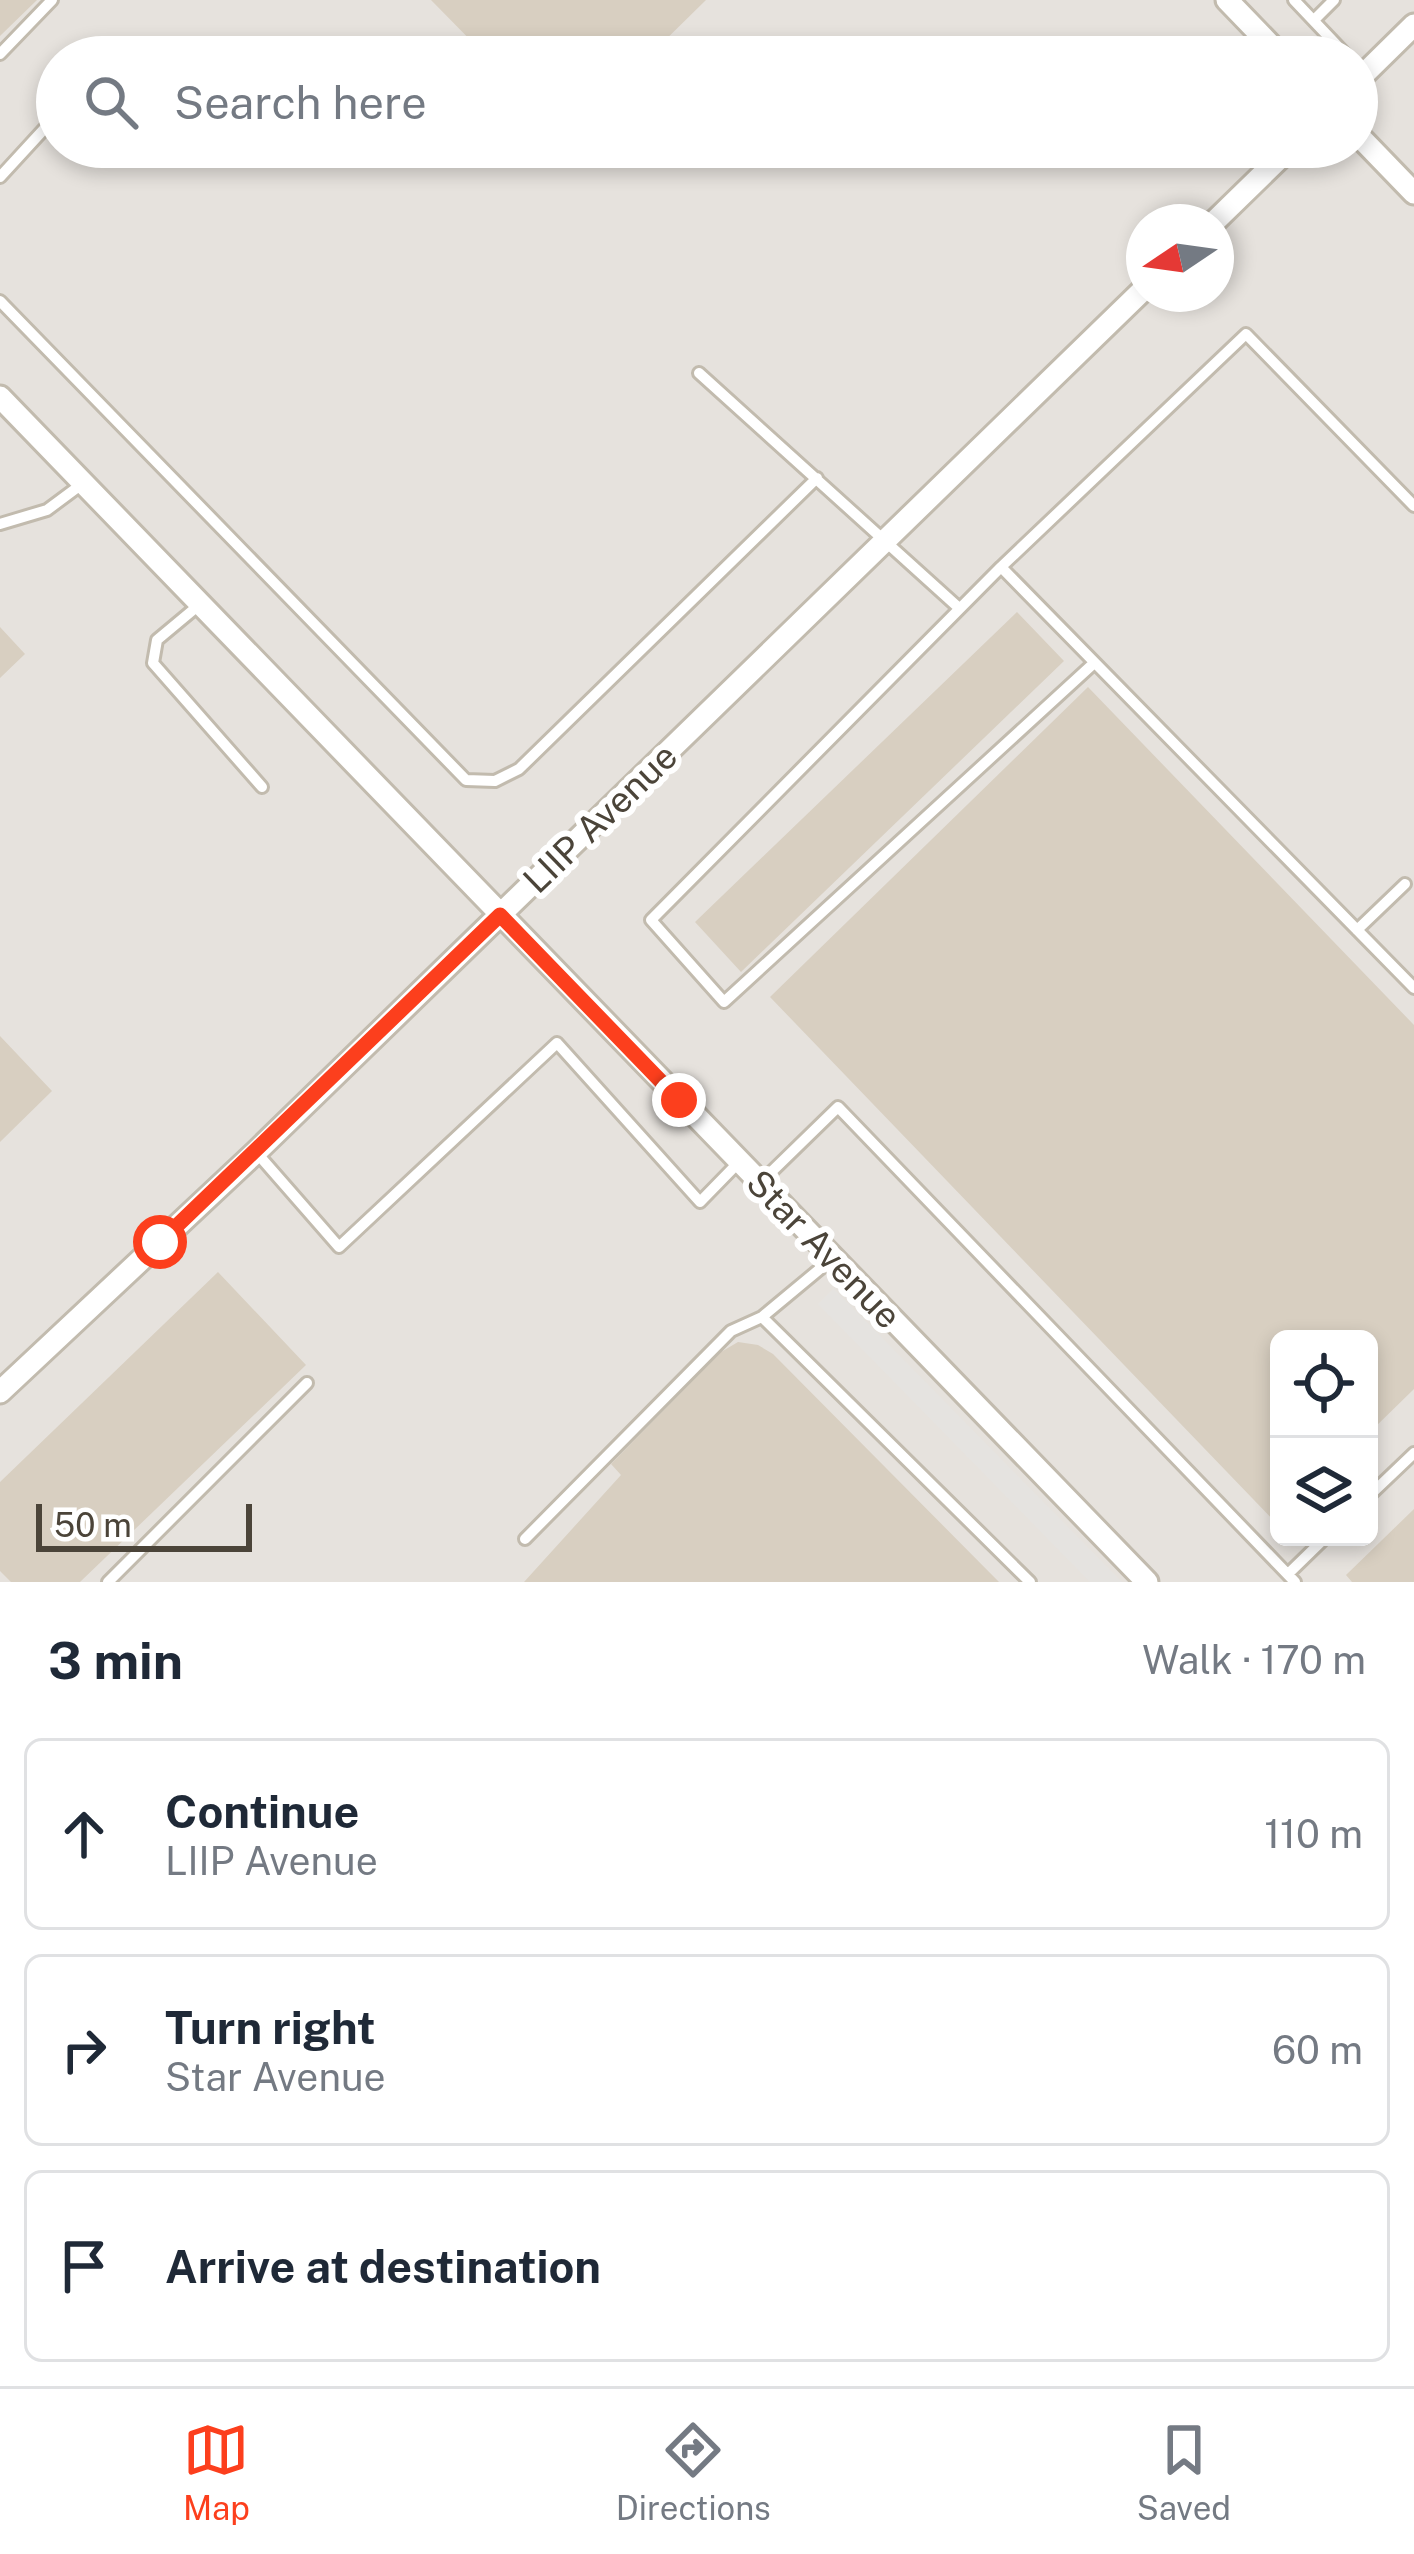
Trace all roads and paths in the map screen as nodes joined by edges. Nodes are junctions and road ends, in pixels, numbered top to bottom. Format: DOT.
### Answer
graph roads {
  1 [pos="52,0"];
  2 [pos="1227,0"];
  3 [pos="1294,0"];
  4 [pos="1334,0"];
  5 [pos="1314,20"];
  6 [pos="1414,26"];
  7 [pos="1262,36"];
  8 [pos="1329,36"];
  9 [pos="0,54"];
  10 [pos="1378,57"];
  11 [pos="36,138"];
  12 [pos="1378,156"];
  13 [pos="1269,168"];
  14 [pos="0,177"];
  15 [pos="1414,193"];
  16 [pos="1232,204"];
  17 [pos="0,301"];
  18 [pos="1126,307"];
  19 [pos="699,373"];
  20 [pos="0,397"];
  21 [pos="817,478"];
  22 [pos="83,483"];
  23 [pos="1414,506"];
  24 [pos="0,524"];
  25 [pos="886,540"];
  26 [pos="1001,567"];
  27 [pos="200,604"];
  28 [pos="959,608"];
  29 [pos="1093,664"];
  30 [pos="262,787"];
  31 [pos="1405,884"];
  32 [pos="500,915"];
  33 [pos="1357,930"];
  34 [pos="1414,988"];
  35 [pos="256,1152"];
  36 [pos="739,1162"];
  37 [pos="760,1183"];
  38 [pos="833,1258"];
  39 [pos="763,1317"];
  40 [pos="307,1383"];
  41 [pos="0,1393"];
  42 [pos="1414,1453"];
  43 [pos="1378,1487"];
  44 [pos="525,1539"];
  45 [pos="1318,1546"];
  46 [pos="1291,1578"];
  47 [pos="108,1582"];
  48 [pos="1030,1582"];
  49 [pos="1147,1582"];
  1 -- 9 [label="lane"];
  2 -- 7 [label="street"];
  3 -- 5 [label="lane"];
  4 -- 5 [label="lane"];
  5 -- 8 [label="lane"];
  6 -- 10 [label="street"];
  11 -- 14 [label="lane"];
  12 -- 15 [label="street"];
  13 -- 16 [label="street"];
  17 -- 21 [label="lane"];
  18 -- 25 [label="street, LIIP Avenue"];
  19 -- 21 [label="lane"];
  20 -- 22 [label="street, Star Avenue"];
  21 -- 25 [label="lane"];
  22 -- 24 [label="lane"];
  22 -- 27 [label="street, Star Avenue"];
  23 -- 26 [label="lane"];
  25 -- 28 [label="lane"];
  25 -- 32 [label="street, LIIP Avenue"];
  26 -- 28 [label="lane"];
  26 -- 29 [label="lane"];
  27 -- 30 [label="lane"];
  27 -- 32 [label="street, Star Avenue"];
  28 -- 29 [label="lane"];
  29 -- 33 [label="lane"];
  31 -- 33 [label="lane"];
  32 -- 35 [label="street, LIIP Avenue"];
  32 -- 36 [label="street, Star Avenue"];
  33 -- 34 [label="lane"];
  35 -- 36 [label="lane"];
  35 -- 41 [label="street, LIIP Avenue"];
  36 -- 37 [label="street, Star Avenue"];
  37 -- 38 [label="street, Star Avenue"];
  37 -- 46 [label="lane"];
  38 -- 39 [label="lane"];
  38 -- 49 [label="street, Star Avenue"];
  39 -- 44 [label="lane"];
  39 -- 48 [label="lane"];
  40 -- 47 [label="lane"];
  42 -- 43 [label="lane"];
  45 -- 46 [label="lane"];
}
